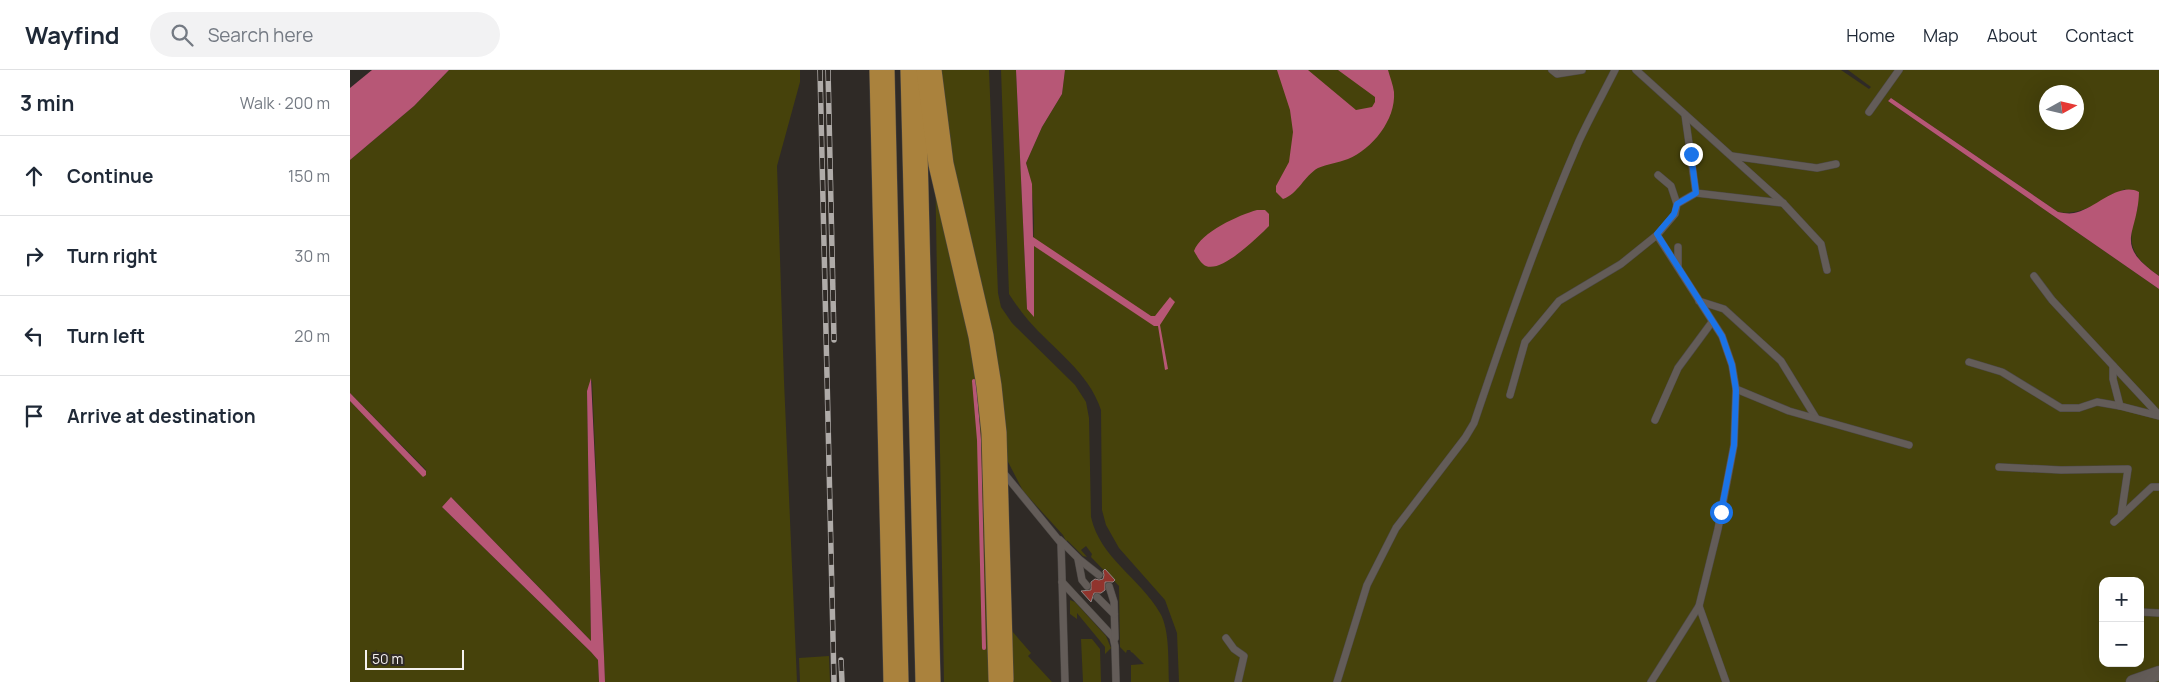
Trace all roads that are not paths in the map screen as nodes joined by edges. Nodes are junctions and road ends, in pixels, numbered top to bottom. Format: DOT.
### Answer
graph roads {
  1 [pos="882,70"];
  2 [pos="913,70"];
  3 [pos="929,70"];
  4 [pos="1552,70"];
  5 [pos="1582,70"];
  6 [pos="1615,70"];
  7 [pos="1636,70"];
  8 [pos="1898,70"];
  9 [pos="1869,112"];
  10 [pos="1686,115"];
  11 [pos="1732,156"];
  12 [pos="1836,164"];
  13 [pos="1658,175"];
  14 [pos="1696,193"];
  15 [pos="1783,203"];
  16 [pos="1677,204"];
  17 [pos="1657,234"];
  18 [pos="1678,247"];
  19 [pos="1678,269"];
  20 [pos="1827,270"];
  21 [pos="2034,276"];
  22 [pos="1699,301"];
  23 [pos="1712,322"];
  24 [pos="1969,362"];
  25 [pos="2113,366"];
  26 [pos="1736,390"];
  27 [pos="1510,395"];
  28 [pos="2120,406"];
  29 [pos="2079,408"];
  30 [pos="2088,412"];
  31 [pos="2159,416"];
  32 [pos="1816,418"];
  33 [pos="1655,420"];
  34 [pos="1909,444"];
  35 [pos="995,459"];
  36 [pos="1999,467"];
  37 [pos="2159,486"];
  38 [pos="2121,516"];
  39 [pos="2114,522"];
  40 [pos="1055,534"];
  41 [pos="1078,559"];
  42 [pos="1099,575"];
  43 [pos="1062,582"];
  44 [pos="1087,586"];
  45 [pos="1109,586"];
  46 [pos="1097,597"];
  47 [pos="1699,606"];
  48 [pos="2144,612"];
  49 [pos="2159,613"];
  50 [pos="1115,622"];
  51 [pos="1226,638"];
  52 [pos="1115,649"];
  53 [pos="2159,673"];
  54 [pos="1001,681"];
  55 [pos="896,682"];
  56 [pos="928,682"];
  57 [pos="1065,682"];
  58 [pos="1116,682"];
  59 [pos="1238,682"];
  60 [pos="1337,682"];
  61 [pos="1651,682"];
  62 [pos="1726,682"];
  63 [pos="2133,682"];
  1 -- 55 [label="highway"];
  2 -- 56 [label="highway"];
  3 -- 35 [label="highway"];
  4 -- 5 [label="lane"];
  6 -- 60 [label="lane"];
  7 -- 10 [label="lane"];
  8 -- 9 [label="lane"];
  10 -- 11 [label="lane"];
  10 -- 14 [label="lane"];
  11 -- 12 [label="lane"];
  11 -- 15 [label="lane"];
  13 -- 16 [label="lane"];
  14 -- 15 [label="lane"];
  14 -- 16 [label="lane"];
  15 -- 20 [label="lane"];
  16 -- 17 [label="lane"];
  17 -- 19 [label="lane"];
  17 -- 27 [label="lane"];
  18 -- 19 [label="lane"];
  19 -- 22 [label="lane"];
  21 -- 25 [label="lane"];
  22 -- 23 [label="lane"];
  22 -- 32 [label="lane"];
  23 -- 26 [label="lane"];
  23 -- 33 [label="lane"];
  24 -- 29 [label="lane"];
  25 -- 28 [label="lane"];
  25 -- 31 [label="lane"];
  26 -- 32 [label="lane"];
  26 -- 47 [label="lane"];
  28 -- 29 [label="lane"];
  28 -- 31 [label="lane"];
  29 -- 30 [label="lane"];
  32 -- 34 [label="lane"];
  35 -- 40 [label="lane"];
  35 -- 54 [label="highway"];
  36 -- 38 [label="lane"];
  37 -- 38 [label="lane"];
  38 -- 39 [label="lane"];
  40 -- 41 [label="lane"];
  40 -- 43 [label="lane"];
  41 -- 42 [label="lane"];
  41 -- 44 [label="lane"];
  43 -- 52 [label="lane"];
  43 -- 57 [label="lane"];
  45 -- 50 [label="lane"];
  46 -- 50 [label="lane"];
  47 -- 61 [label="lane"];
  47 -- 62 [label="lane"];
  48 -- 49 [label="lane"];
  50 -- 52 [label="lane"];
  51 -- 59 [label="lane"];
  52 -- 58 [label="lane"];
  53 -- 63 [label="street"];
}
